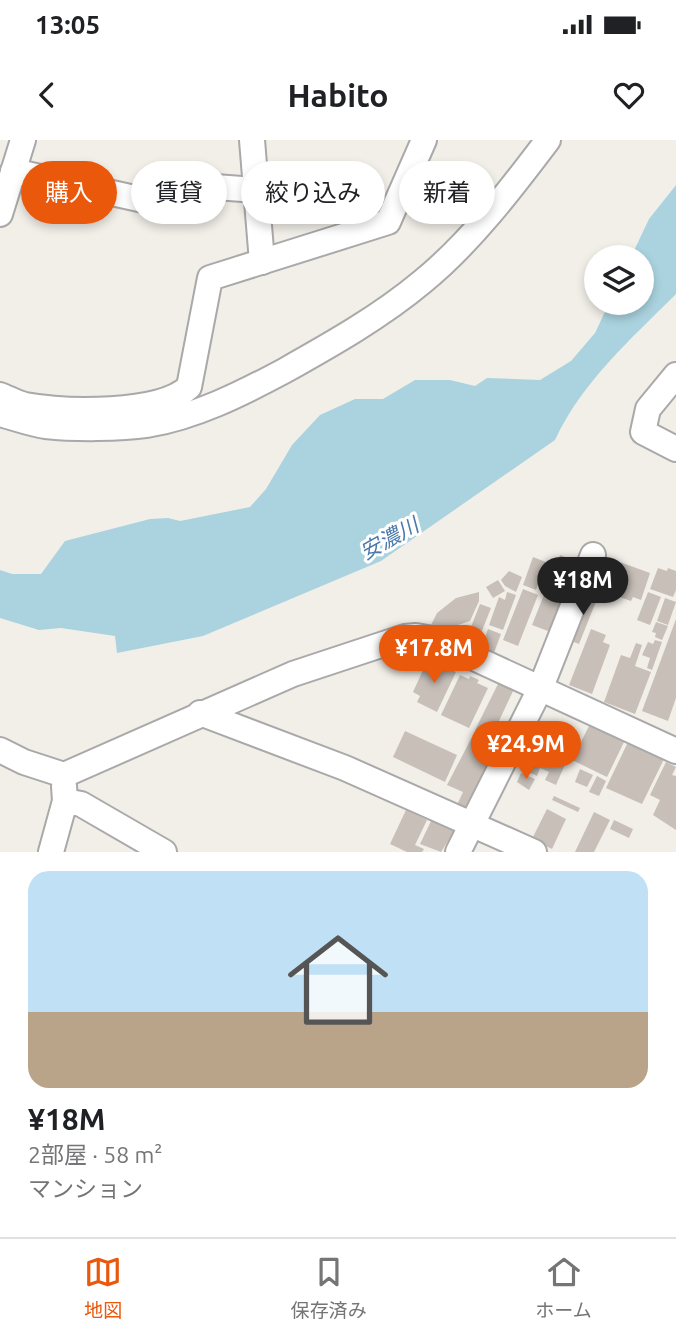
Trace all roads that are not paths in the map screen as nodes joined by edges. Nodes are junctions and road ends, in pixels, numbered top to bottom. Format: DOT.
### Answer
graph roads {
  1 [pos="23,140"];
  2 [pos="252,140"];
  3 [pos="424,140"];
  4 [pos="548,140"];
  5 [pos="254,161"];
  6 [pos="7,181"];
  7 [pos="241,189"];
  8 [pos="0,214"];
  9 [pos="258,224"];
  10 [pos="261,262"];
  11 [pos="676,375"];
  12 [pos="0,395"];
  13 [pos="0,414"];
  14 [pos="676,449"];
  15 [pos="593,555"];
  16 [pos="541,687"];
  17 [pos="200,713"];
  18 [pos="0,750"];
  19 [pos="676,751"];
  20 [pos="64,775"];
  21 [pos="65,801"];
  22 [pos="471,823"];
  23 [pos="51,852"];
  24 [pos="164,852"];
  25 [pos="458,852"];
  26 [pos="534,852"];
  1 -- 6 [label="street"];
  2 -- 5 [label="street"];
  3 -- 10 [label="street"];
  4 -- 13 [label="street"];
  6 -- 7 [label="street"];
  6 -- 8 [label="street"];
  9 -- 10 [label="street"];
  10 -- 12 [label="street"];
  11 -- 14 [label="street"];
  15 -- 16 [label="street"];
  16 -- 17 [label="street"];
  16 -- 19 [label="street"];
  16 -- 22 [label="street"];
  17 -- 20 [label="street"];
  17 -- 22 [label="street"];
  18 -- 20 [label="street"];
  20 -- 21 [label="street"];
  21 -- 23 [label="street"];
  21 -- 24 [label="street"];
  22 -- 25 [label="street"];
  22 -- 26 [label="street"];
}
